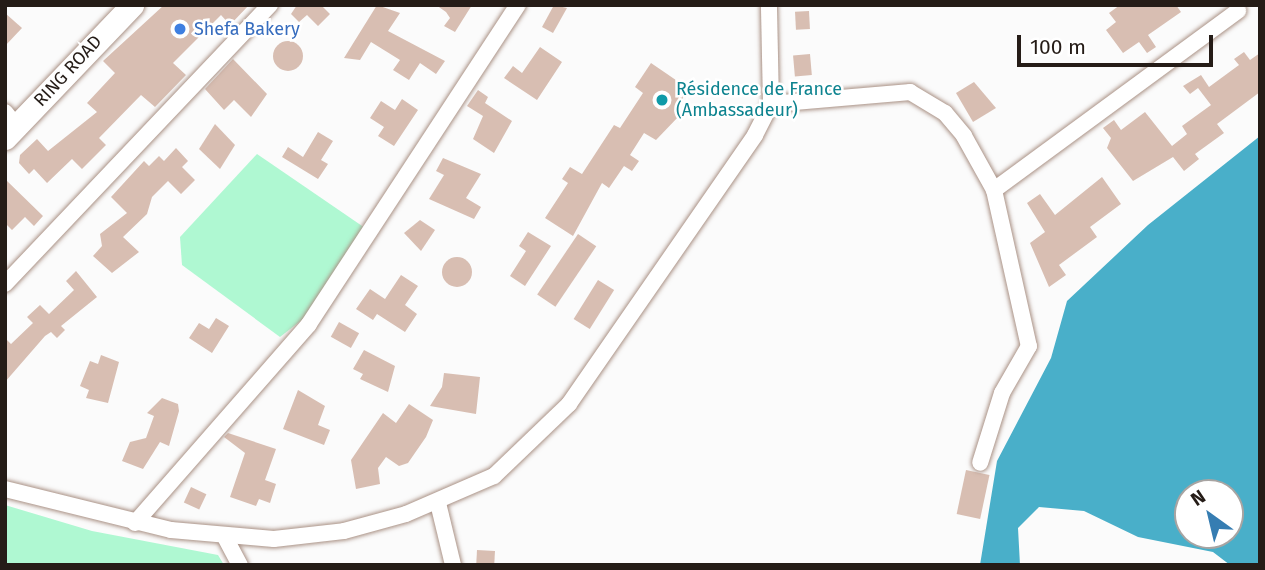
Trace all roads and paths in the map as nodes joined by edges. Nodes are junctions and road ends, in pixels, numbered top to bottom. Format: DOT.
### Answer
graph roads {
  1 [pos="132,5"];
  2 [pos="270,5"];
  3 [pos="519,5"];
  4 [pos="769,5"];
  5 [pos="1238,10"];
  6 [pos="771,104"];
  7 [pos="9,126"];
  8 [pos="995,190"];
  9 [pos="5,284"];
  10 [pos="980,463"];
  11 [pos="5,489"];
  12 [pos="438,503"];
  13 [pos="135,523"];
  14 [pos="226,538"];
  15 [pos="240,565"];
  16 [pos="453,565"];
  1 -- 7 [label="main road, RING ROAD"];
  2 -- 9 [label="street"];
  3 -- 13 [label="street"];
  4 -- 6 [label="street"];
  5 -- 8 [label="street"];
  6 -- 8 [label="street"];
  6 -- 12 [label="street"];
  8 -- 10 [label="street"];
  11 -- 13 [label="street"];
  12 -- 14 [label="street"];
  12 -- 16 [label="street"];
  13 -- 14 [label="street"];
  14 -- 15 [label="street"];
}
